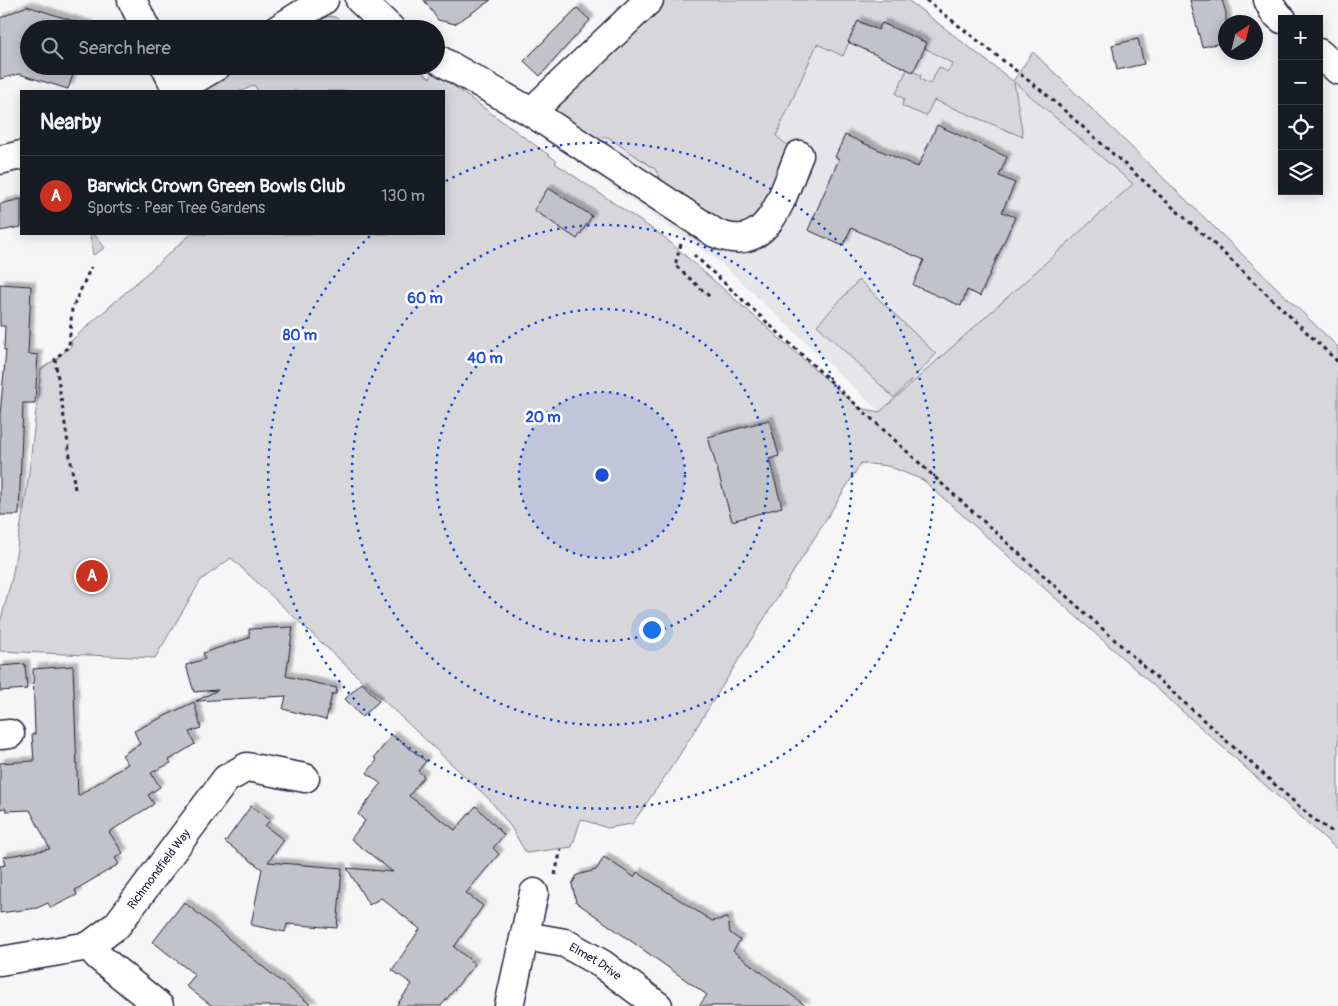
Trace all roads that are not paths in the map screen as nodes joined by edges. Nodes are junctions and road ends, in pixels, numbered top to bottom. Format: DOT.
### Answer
graph roads {
  1 [pos="132,0"];
  2 [pos="324,0"];
  3 [pos="360,0"];
  4 [pos="649,0"];
  5 [pos="1268,0"];
  6 [pos="1278,16"];
  7 [pos="142,20"];
  8 [pos="292,20"];
  9 [pos="382,20"];
  10 [pos="1323,57"];
  11 [pos="445,63"];
  12 [pos="1338,70"];
  13 [pos="169,75"];
  14 [pos="202,75"];
  15 [pos="176,90"];
  16 [pos="178,90"];
  17 [pos="531,112"];
  18 [pos="20,155"];
  19 [pos="799,155"];
  20 [pos="0,160"];
  21 [pos="308,784"];
  22 [pos="534,893"];
  23 [pos="525,936"];
  24 [pos="89,946"];
  25 [pos="0,961"];
  26 [pos="158,1006"];
  27 [pos="509,1006"];
  28 [pos="658,1006"];
  1 -- 7 [label="street"];
  2 -- 8 [label="street"];
  3 -- 9 [label="street"];
  4 -- 17 [label="street"];
  5 -- 6 [label="street"];
  10 -- 12 [label="street"];
  11 -- 17 [label="street"];
  13 -- 15 [label="street"];
  14 -- 16 [label="street"];
  17 -- 19 [label="street"];
  18 -- 20 [label="street"];
  21 -- 24 [label="street, Richmondfield Way"];
  22 -- 23 [label="street"];
  23 -- 27 [label="street"];
  23 -- 28 [label="street, Elmet Drive"];
  24 -- 25 [label="street, Richmondfield Way"];
  24 -- 26 [label="street"];
}
